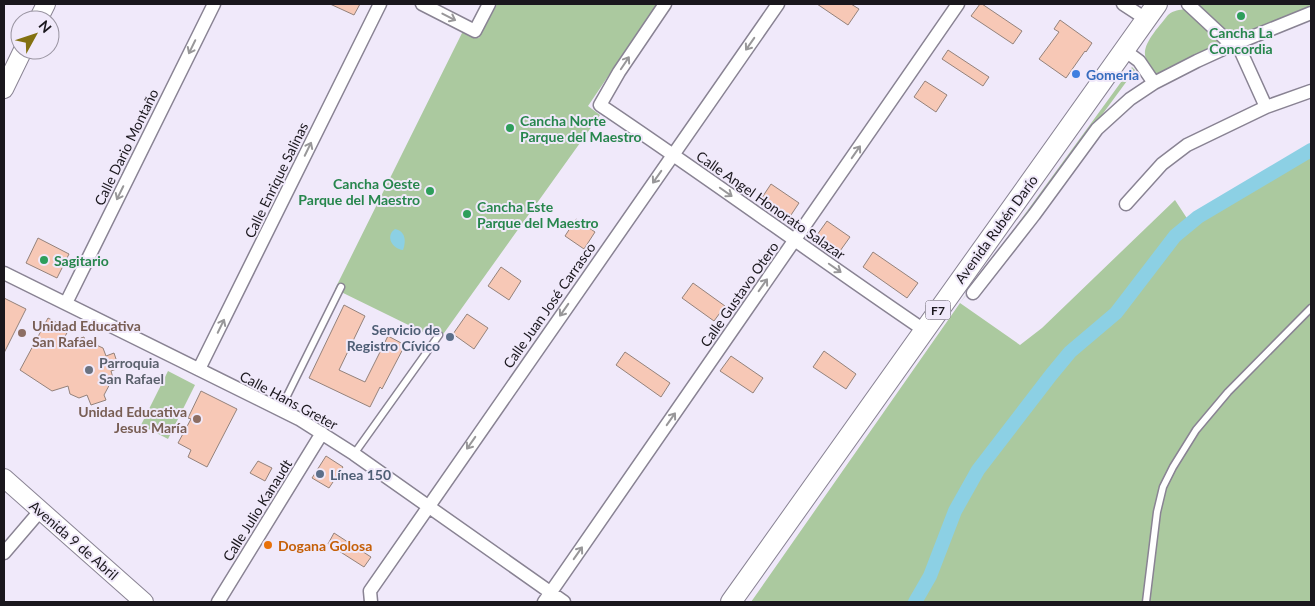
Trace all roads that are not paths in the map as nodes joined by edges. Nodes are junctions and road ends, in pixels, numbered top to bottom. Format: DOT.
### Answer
graph roads {
  1 [pos="214,4"];
  2 [pos="380,4"];
  3 [pos="422,4"];
  4 [pos="489,4"];
  5 [pos="666,4"];
  6 [pos="778,4"];
  7 [pos="958,4"];
  8 [pos="1123,4"];
  9 [pos="1188,4"];
  10 [pos="1152,12"];
  11 [pos="1311,13"];
  12 [pos="1235,44"];
  13 [pos="1124,50"];
  14 [pos="18,60"];
  15 [pos="1154,83"];
  16 [pos="4,89"];
  17 [pos="1311,91"];
  18 [pos="1266,107"];
  19 [pos="673,154"];
  20 [pos="1126,204"];
  21 [pos="794,241"];
  22 [pos="4,273"];
  23 [pos="341,287"];
  24 [pos="973,293"];
  25 [pos="66,303"];
  26 [pos="1311,308"];
  27 [pos="924,330"];
  28 [pos="438,335"];
  29 [pos="199,369"];
  30 [pos="280,410"];
  31 [pos="322,433"];
  32 [pos="354,454"];
  33 [pos="4,478"];
  34 [pos="428,506"];
  35 [pos="40,511"];
  36 [pos="4,552"];
  37 [pos="548,598"];
  38 [pos="144,602"];
  39 [pos="218,602"];
  40 [pos="371,602"];
  41 [pos="564,602"];
  42 [pos="731,602"];
  43 [pos="1146,602"];
  1 -- 25 [label="street, Calle Dario Montaño, one-way"];
  29 -- 2 [label="street, Calle Enrique Salinas, one-way"];
  3 -- 4 [label="street, one-way"];
  19 -- 5 [label="street, Calle Angel Honorato Salazar, one-way"];
  6 -- 19 [label="street, Calle Juan José Carrasco, one-way"];
  21 -- 7 [label="street, Calle Gustavo Otero, one-way"];
  8 -- 10 [label="street"];
  9 -- 12 [label="street"];
  10 -- 13 [label="highway, Avenida Rubén Darío / F7"];
  11 -- 12 [label="street"];
  12 -- 15 [label="street"];
  12 -- 18 [label="street"];
  13 -- 15 [label="street"];
  13 -- 27 [label="highway, Avenida Rubén Darío / F7"];
  14 -- 16 [label="main road"];
  15 -- 24 [label="street"];
  17 -- 18 [label="street"];
  18 -- 20 [label="street"];
  19 -- 21 [label="street, Calle Angel Honorato Salazar, one-way"];
  19 -- 34 [label="street, Calle Juan José Carrasco, one-way"];
  21 -- 27 [label="street, Calle Angel Honorato Salazar, one-way"];
  37 -- 21 [label="street, Calle Gustavo Otero, one-way"];
  22 -- 25 [label="street, Calle Hans Greter"];
  23 -- 30 [label="lane"];
  25 -- 29 [label="street, Calle Hans Greter"];
  26 -- 43 [label="lane"];
  27 -- 42 [label="highway, Avenida Rubén Darío / F7"];
  28 -- 32 [label="lane"];
  29 -- 30 [label="street, Calle Hans Greter"];
  30 -- 31 [label="street, Calle Hans Greter"];
  31 -- 32 [label="street, Calle Hans Greter"];
  31 -- 39 [label="street, Calle Julio Kanaudt"];
  32 -- 34 [label="street, Calle Hans Greter"];
  33 -- 35 [label="main road, Avenida 9 de Abril"];
  34 -- 37 [label="street, Calle Hans Greter"];
  34 -- 40 [label="street, Calle Juan José Carrasco"];
  35 -- 36 [label="street"];
  35 -- 38 [label="main road, Avenida 9 de Abril"];
  37 -- 41 [label="street, Calle Hans Greter"];
}
